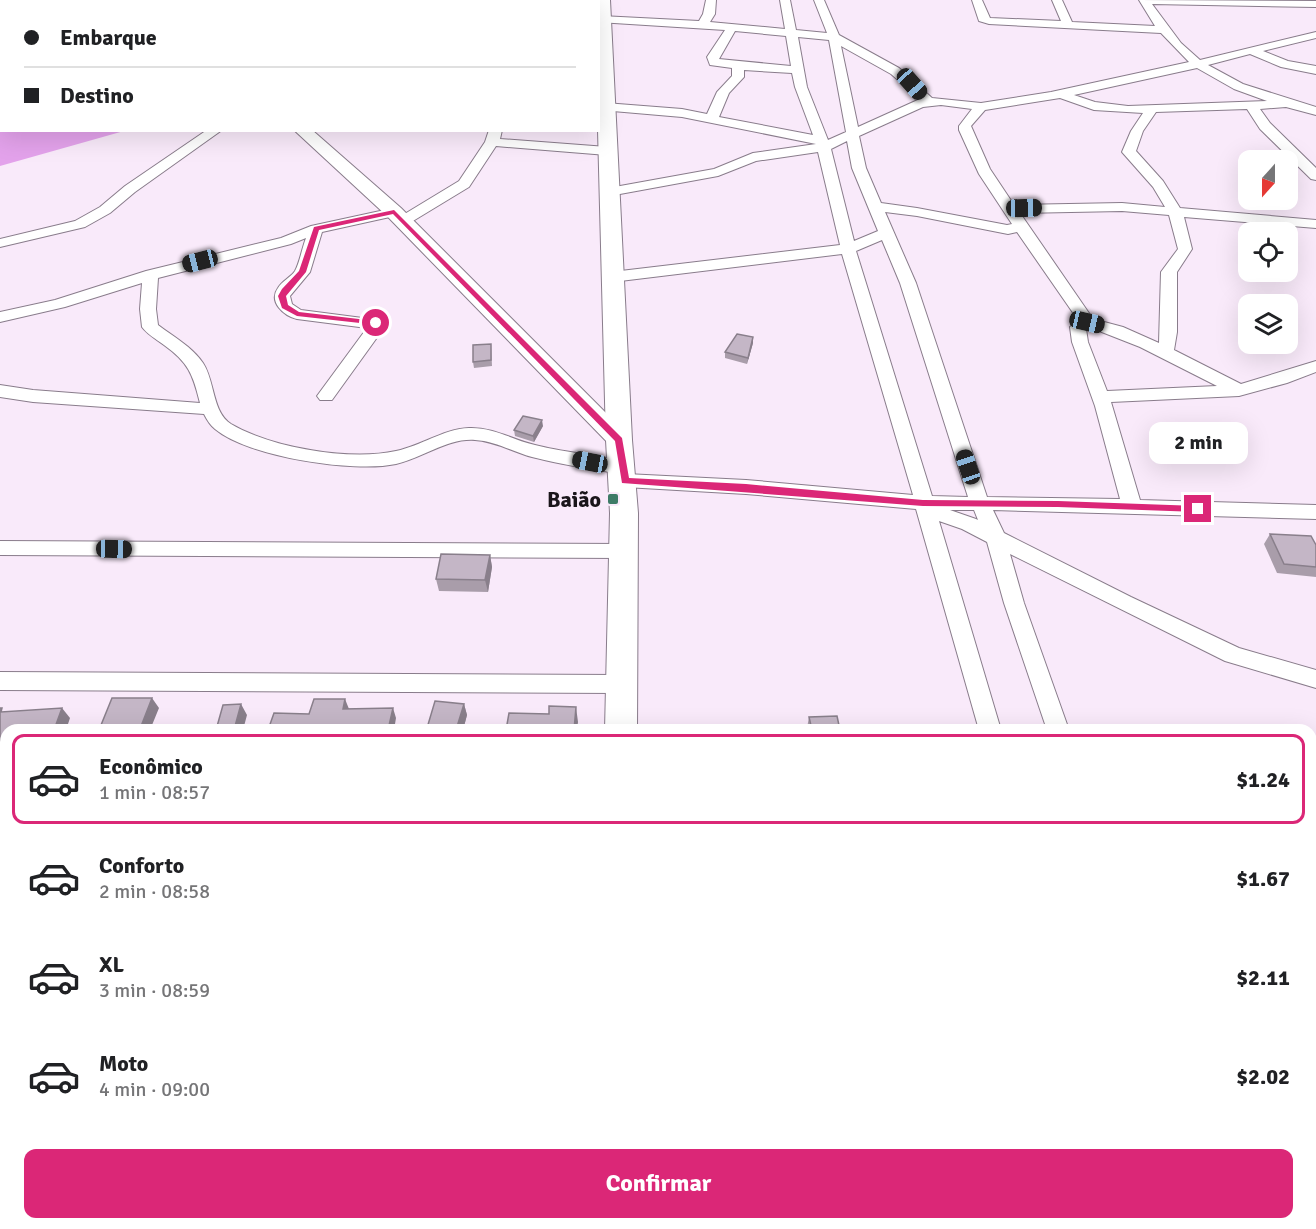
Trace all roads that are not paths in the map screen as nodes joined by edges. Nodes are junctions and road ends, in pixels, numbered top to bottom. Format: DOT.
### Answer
graph roads {
  1 [pos="711,0"];
  2 [pos="785,0"];
  3 [pos="819,0"];
  4 [pos="977,0"];
  5 [pos="1057,0"];
  6 [pos="1144,0"];
  7 [pos="1316,4"];
  8 [pos="601,16"];
  9 [pos="702,25"];
  10 [pos="1068,25"];
  11 [pos="731,29"];
  12 [pos="1163,30"];
  13 [pos="792,32"];
  14 [pos="1316,35"];
  15 [pos="834,37"];
  16 [pos="1252,51"];
  17 [pos="1197,64"];
  18 [pos="738,66"];
  19 [pos="798,70"];
  20 [pos="1316,70"];
  21 [pos="601,83"];
  22 [pos="1062,94"];
  23 [pos="928,102"];
  24 [pos="1285,103"];
  25 [pos="981,106"];
  26 [pos="605,107"];
  27 [pos="1252,107"];
  28 [pos="1151,110"];
  29 [pos="1316,111"];
  30 [pos="712,118"];
  31 [pos="213,132"];
  32 [pos="304,132"];
  33 [pos="851,134"];
  34 [pos="494,136"];
  35 [pos="823,144"];
  36 [pos="607,151"];
  37 [pos="1316,176"];
  38 [pos="609,192"];
  39 [pos="875,207"];
  40 [pos="1011,209"];
  41 [pos="1176,213"];
  42 [pos="399,217"];
  43 [pos="1316,224"];
  44 [pos="1020,226"];
  45 [pos="316,229"];
  46 [pos="885,232"];
  47 [pos="0,243"];
  48 [pos="848,249"];
  49 [pos="151,274"];
  50 [pos="612,277"];
  51 [pos="0,317"];
  52 [pos="1087,322"];
  53 [pos="1165,352"];
  54 [pos="1316,366"];
  55 [pos="1239,390"];
  56 [pos="0,391"];
  57 [pos="326,396"];
  58 [pos="1101,397"];
  59 [pos="209,409"];
  60 [pos="619,440"];
  61 [pos="624,474"];
  62 [pos="981,503"];
  63 [pos="924,506"];
  64 [pos="1132,507"];
  65 [pos="1316,512"];
  66 [pos="996,538"];
  67 [pos="0,548"];
  68 [pos="625,551"];
  69 [pos="1316,680"];
  70 [pos="0,681"];
  71 [pos="619,684"];
  72 [pos="621,724"];
  73 [pos="988,724"];
  74 [pos="1056,724"];
  1 -- 9 [label="street"];
  2 -- 13 [label="street"];
  3 -- 15 [label="street"];
  4 -- 10 [label="street"];
  5 -- 10 [label="street"];
  6 -- 7 [label="street"];
  6 -- 12 [label="street"];
  8 -- 9 [label="street"];
  8 -- 21 [label="main road"];
  9 -- 11 [label="street"];
  10 -- 12 [label="street"];
  11 -- 13 [label="street"];
  11 -- 18 [label="street"];
  12 -- 17 [label="street"];
  13 -- 15 [label="street"];
  13 -- 19 [label="street"];
  14 -- 16 [label="street"];
  15 -- 23 [label="street"];
  15 -- 33 [label="street"];
  16 -- 17 [label="street"];
  16 -- 20 [label="street"];
  17 -- 22 [label="street"];
  17 -- 24 [label="street"];
  18 -- 19 [label="street"];
  18 -- 30 [label="street"];
  19 -- 35 [label="street"];
  21 -- 26 [label="main road"];
  22 -- 25 [label="street"];
  22 -- 28 [label="street"];
  23 -- 25 [label="street"];
  23 -- 33 [label="street"];
  24 -- 27 [label="street"];
  24 -- 29 [label="street"];
  25 -- 40 [label="street"];
  26 -- 30 [label="street"];
  26 -- 36 [label="main road"];
  27 -- 28 [label="street"];
  27 -- 37 [label="street"];
  28 -- 41 [label="street"];
  30 -- 35 [label="street"];
  31 -- 47 [label="street"];
  32 -- 42 [label="street"];
  33 -- 35 [label="street"];
  33 -- 39 [label="street"];
  34 -- 36 [label="street"];
  34 -- 42 [label="street"];
  35 -- 38 [label="street"];
  35 -- 48 [label="street"];
  36 -- 38 [label="main road"];
  38 -- 50 [label="main road"];
  39 -- 44 [label="street"];
  39 -- 46 [label="street"];
  40 -- 41 [label="street"];
  40 -- 44 [label="street"];
  41 -- 43 [label="street"];
  41 -- 53 [label="street"];
  42 -- 45 [label="street"];
  42 -- 60 [label="street"];
  44 -- 52 [label="street"];
  45 -- 49 [label="street"];
  45 -- 57 [label="street"];
  46 -- 48 [label="street"];
  46 -- 62 [label="street"];
  48 -- 50 [label="street"];
  48 -- 63 [label="street"];
  49 -- 51 [label="street"];
  49 -- 59 [label="street"];
  50 -- 60 [label="main road"];
  52 -- 53 [label="street"];
  52 -- 58 [label="street"];
  53 -- 55 [label="street"];
  54 -- 55 [label="street"];
  55 -- 58 [label="street"];
  56 -- 59 [label="street"];
  58 -- 64 [label="street"];
  59 -- 61 [label="street"];
  60 -- 61 [label="main road"];
  61 -- 63 [label="street"];
  61 -- 68 [label="main road"];
  62 -- 63 [label="street"];
  62 -- 64 [label="street"];
  62 -- 66 [label="street"];
  63 -- 66 [label="street"];
  63 -- 73 [label="street"];
  64 -- 65 [label="street"];
  66 -- 69 [label="street"];
  66 -- 74 [label="street"];
  67 -- 68 [label="street"];
  68 -- 71 [label="main road"];
  70 -- 71 [label="street"];
  71 -- 72 [label="main road"];
}
